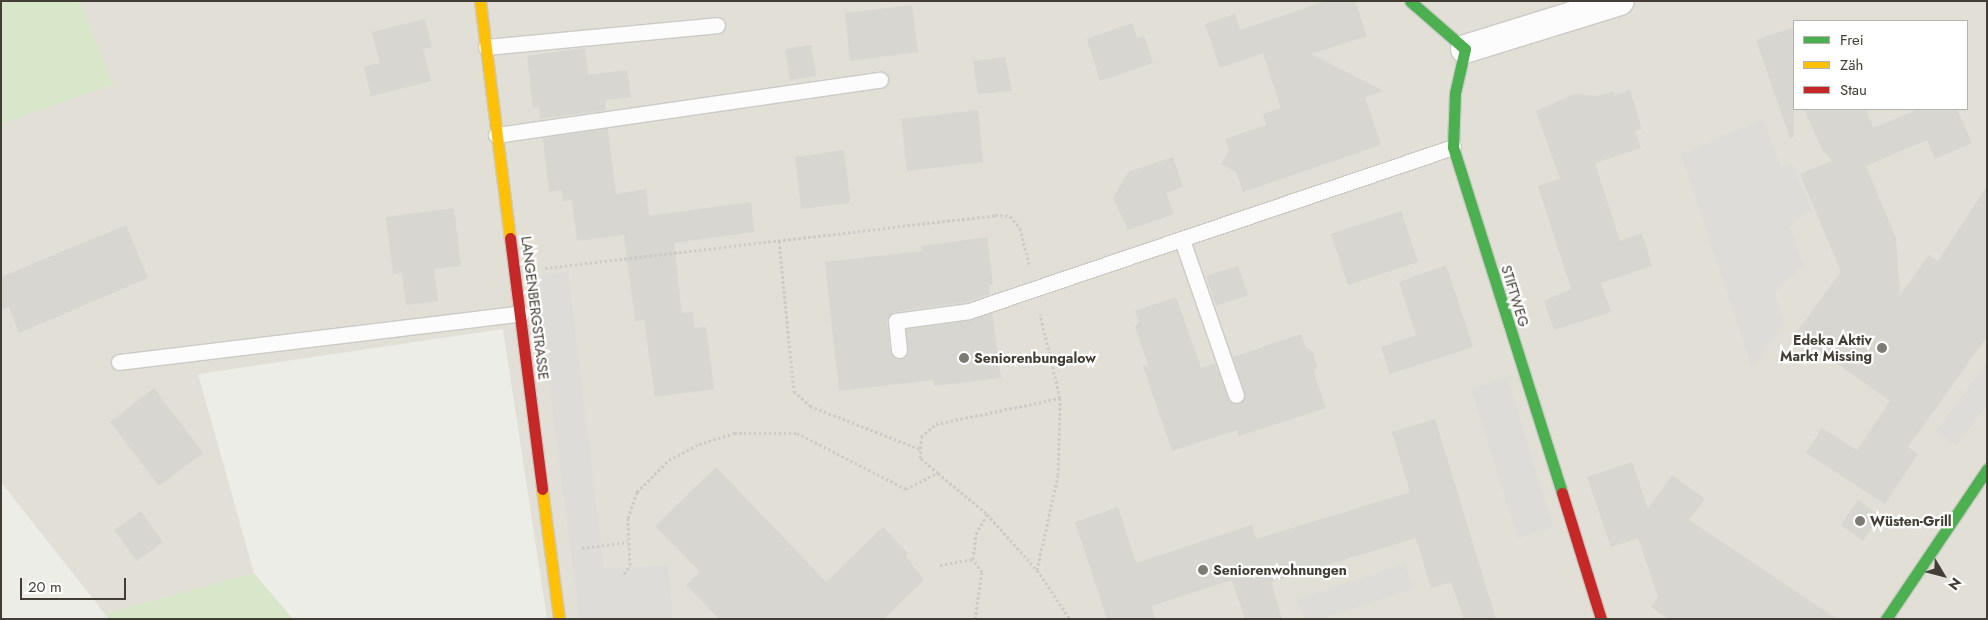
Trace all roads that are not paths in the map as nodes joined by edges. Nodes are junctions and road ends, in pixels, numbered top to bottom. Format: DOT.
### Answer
graph roads {
  1 [pos="480,1"];
  2 [pos="1410,1"];
  3 [pos="1620,1"];
  4 [pos="717,25"];
  5 [pos="486,47"];
  6 [pos="1465,49"];
  7 [pos="880,80"];
  8 [pos="496,135"];
  9 [pos="1453,148"];
  10 [pos="1182,240"];
  11 [pos="521,313"];
  12 [pos="899,350"];
  13 [pos="119,362"];
  14 [pos="1236,395"];
  15 [pos="1987,469"];
  16 [pos="559,619"];
  17 [pos="1601,619"];
  18 [pos="1886,619"];
  1 -- 5 [label="street, LANGENBERGSTRASSE"];
  2 -- 6 [label="street"];
  3 -- 6 [label="street"];
  4 -- 5 [label="lane"];
  5 -- 8 [label="street, LANGENBERGSTRASSE"];
  6 -- 9 [label="street, STIFTWEG"];
  7 -- 8 [label="lane"];
  8 -- 11 [label="street, LANGENBERGSTRASSE"];
  9 -- 10 [label="lane"];
  9 -- 17 [label="street, STIFTWEG"];
  10 -- 12 [label="lane"];
  10 -- 14 [label="lane"];
  11 -- 13 [label="lane"];
  11 -- 16 [label="street, LANGENBERGSTRASSE"];
  15 -- 18 [label="street"];
}
